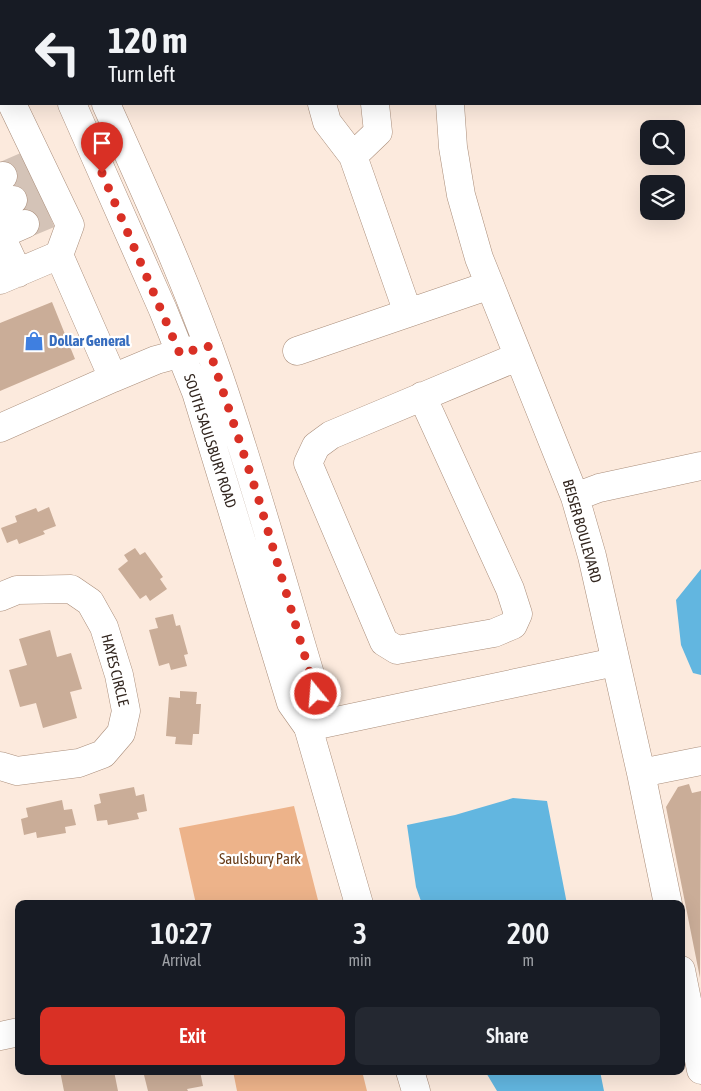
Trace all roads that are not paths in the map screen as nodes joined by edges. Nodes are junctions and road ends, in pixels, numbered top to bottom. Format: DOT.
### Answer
graph roads {
  1 [pos="12,105"];
  2 [pos="72,105"];
  3 [pos="106,105"];
  4 [pos="322,105"];
  5 [pos="375,105"];
  6 [pos="450,105"];
  7 [pos="353,156"];
  8 [pos="32,202"];
  9 [pos="59,255"];
  10 [pos="9,276"];
  11 [pos="490,285"];
  12 [pos="408,313"];
  13 [pos="208,346"];
  14 [pos="297,352"];
  15 [pos="180,354"];
  16 [pos="517,357"];
  17 [pos="113,378"];
  18 [pos="410,401"];
  19 [pos="0,428"];
  20 [pos="701,466"];
  21 [pos="575,497"];
  22 [pos="0,597"];
  23 [pos="615,662"];
  24 [pos="308,728"];
  25 [pos="701,761"];
  26 [pos="0,766"];
  27 [pos="641,773"];
  28 [pos="358,900"];
  29 [pos="667,900"];
  30 [pos="685,982"];
  31 [pos="695,1011"];
  32 [pos="15,1033"];
  33 [pos="0,1036"];
  34 [pos="701,1070"];
  35 [pos="411,1075"];
  36 [pos="416,1091"];
  1 -- 8 [label="main road"];
  2 -- 15 [label="main road, SOUTH SAULSBURY ROAD"];
  3 -- 13 [label="main road, SOUTH SAULSBURY ROAD"];
  4 -- 7 [label="main road"];
  5 -- 7 [label="main road"];
  6 -- 11 [label="main road, BEISER BOULEVARD"];
  7 -- 12 [label="main road"];
  8 -- 9 [label="main road"];
  8 -- 10 [label="main road"];
  9 -- 10 [label="main road"];
  9 -- 17 [label="main road"];
  11 -- 12 [label="main road"];
  11 -- 16 [label="main road, BEISER BOULEVARD"];
  12 -- 14 [label="main road"];
  13 -- 15 [label="main road"];
  13 -- 24 [label="main road, SOUTH SAULSBURY ROAD"];
  15 -- 17 [label="main road"];
  15 -- 24 [label="main road, SOUTH SAULSBURY ROAD"];
  16 -- 18 [label="main road"];
  16 -- 21 [label="main road, BEISER BOULEVARD"];
  17 -- 19 [label="main road"];
  18 -- 18 [label="main road"];
  20 -- 21 [label="main road"];
  21 -- 23 [label="main road, BEISER BOULEVARD"];
  22 -- 26 [label="main road, HAYES CIRCLE"];
  23 -- 24 [label="main road"];
  23 -- 27 [label="main road, BEISER BOULEVARD"];
  24 -- 28 [label="main road, SOUTH SAULSBURY ROAD"];
  25 -- 27 [label="main road"];
  27 -- 29 [label="main road, BEISER BOULEVARD"];
  30 -- 31 [label="main road"];
  31 -- 34 [label="main road"];
  32 -- 33 [label="main road"];
  35 -- 36 [label="main road"];
}
